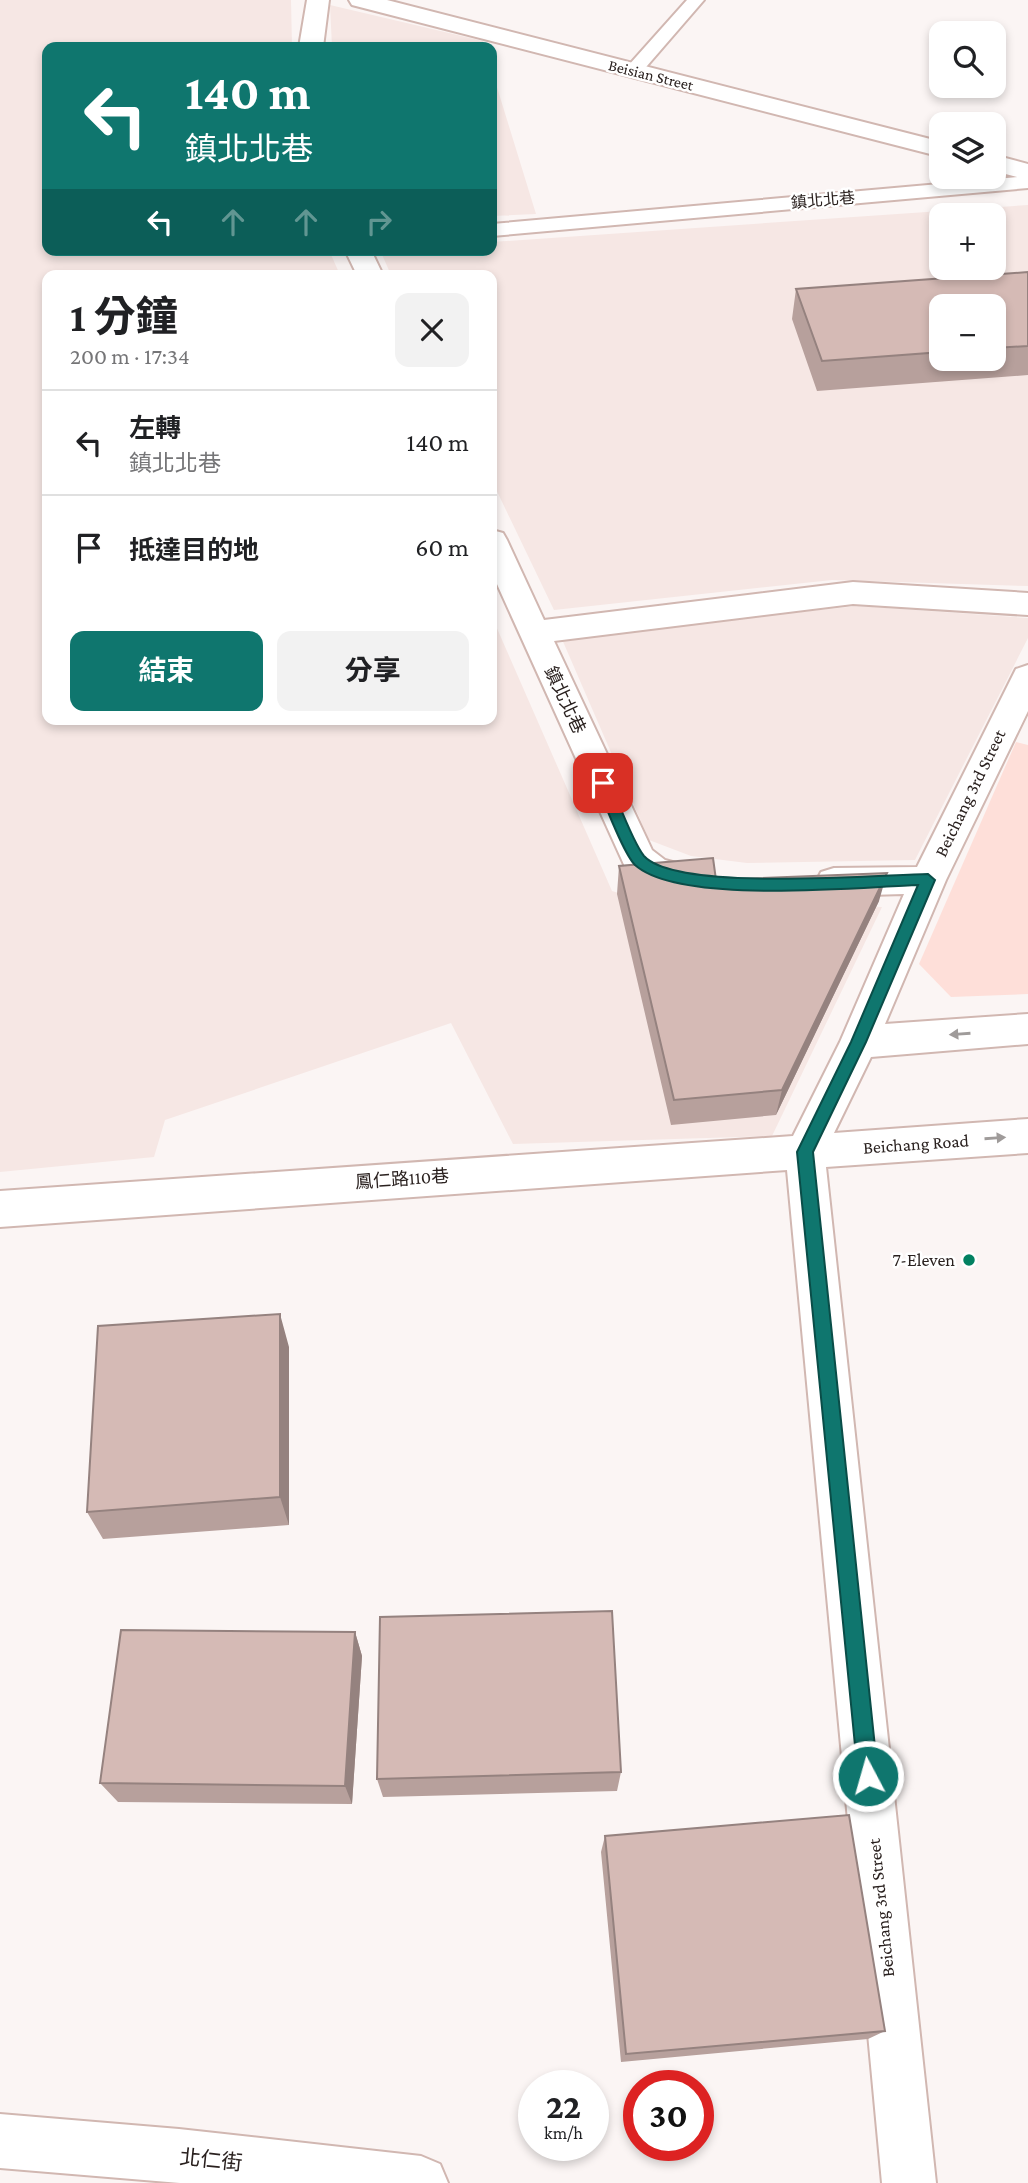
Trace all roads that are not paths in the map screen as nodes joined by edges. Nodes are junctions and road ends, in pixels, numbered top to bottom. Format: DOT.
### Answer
graph roads {
  1 [pos="318,0"];
  2 [pos="360,0"];
  3 [pos="696,0"];
  4 [pos="312,42"];
  5 [pos="634,70"];
  6 [pos="929,146"];
  7 [pos="1006,166"];
  8 [pos="1028,172"];
  9 [pos="1028,182"];
  10 [pos="497,230"];
  11 [pos="497,552"];
  12 [pos="1028,604"];
  13 [pos="534,632"];
  14 [pos="1028,677"];
  15 [pos="928,880"];
  16 [pos="809,883"];
  17 [pos="719,884"];
  18 [pos="1028,1029"];
  19 [pos="859,1042"];
  20 [pos="1028,1136"];
  21 [pos="805,1152"];
  22 [pos="0,1209"];
  23 [pos="0,2141"];
  24 [pos="177,2169"];
  25 [pos="421,2183"];
  26 [pos="909,2183"];
  1 -- 4 [label="street"];
  2 -- 5 [label="street, Beisian Street"];
  3 -- 5 [label="lane"];
  5 -- 6 [label="street, Beisian Street"];
  7 -- 8 [label="street"];
  9 -- 10 [label="lane, 鎮北北巷"];
  11 -- 13 [label="street, 鎮北北巷"];
  12 -- 13 [label="street"];
  13 -- 17 [label="street, 鎮北北巷"];
  14 -- 15 [label="street, Beichang 3rd Street"];
  15 -- 16 [label="street"];
  15 -- 19 [label="street, Beichang 3rd Street"];
  18 -- 19 [label="street, one-way"];
  19 -- 21 [label="street, Beichang 3rd Street"];
  21 -- 20 [label="street, Beichang Road, one-way"];
  21 -- 22 [label="street, 鳳仁路110巷"];
  21 -- 26 [label="street, Beichang 3rd Street"];
  23 -- 24 [label="street, 北仁街"];
  24 -- 25 [label="street, 北仁街"];
}
